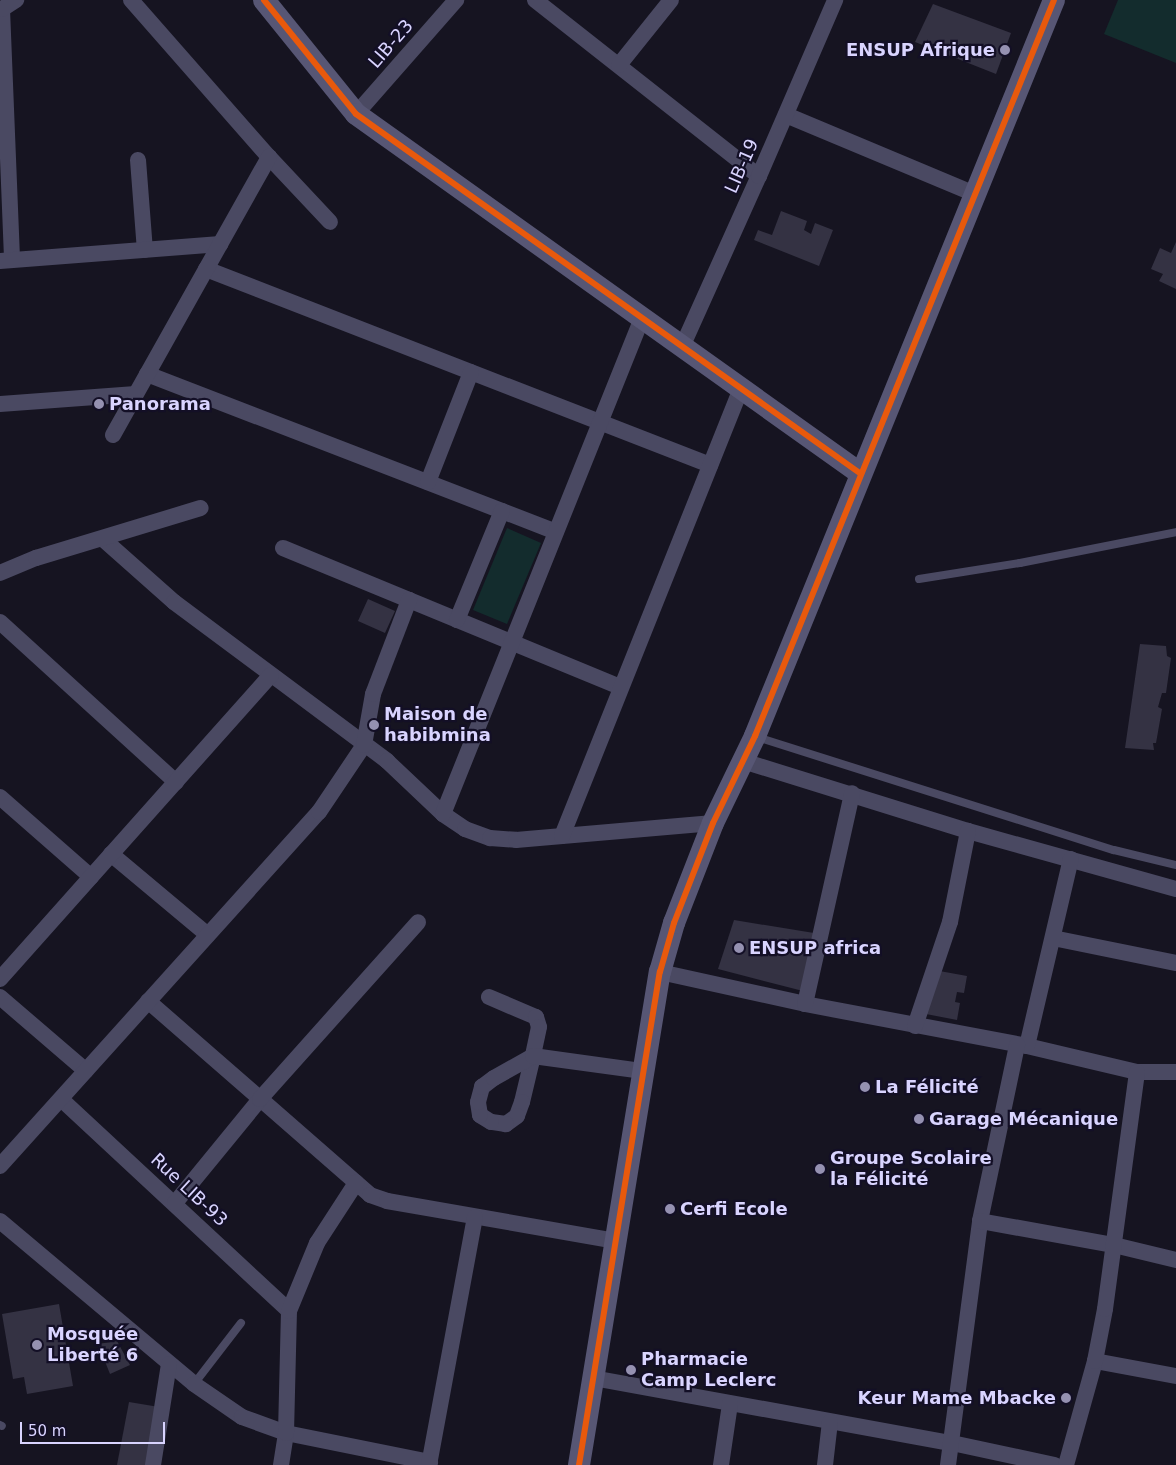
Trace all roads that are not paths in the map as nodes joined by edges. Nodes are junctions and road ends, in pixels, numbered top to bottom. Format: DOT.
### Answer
graph roads {
  1 [pos="16,0"];
  2 [pos="131,0"];
  3 [pos="264,0"];
  4 [pos="456,0"];
  5 [pos="536,0"];
  6 [pos="671,0"];
  7 [pos="835,0"];
  8 [pos="1054,0"];
  9 [pos="1,8"];
  10 [pos="619,66"];
  11 [pos="356,114"];
  12 [pos="786,115"];
  13 [pos="269,157"];
  14 [pos="138,160"];
  15 [pos="760,176"];
  16 [pos="975,194"];
  17 [pos="330,222"];
  18 [pos="220,244"];
  19 [pos="145,250"];
  20 [pos="6,261"];
  21 [pos="206,269"];
  22 [pos="642,318"];
  23 [pos="682,347"];
  24 [pos="470,372"];
  25 [pos="147,374"];
  26 [pos="741,388"];
  27 [pos="136,394"];
  28 [pos="0,404"];
  29 [pos="600,422"];
  30 [pos="113,435"];
  31 [pos="710,465"];
  32 [pos="861,474"];
  33 [pos="428,482"];
  34 [pos="201,508"];
  35 [pos="502,511"];
  36 [pos="556,532"];
  37 [pos="1176,532"];
  38 [pos="103,539"];
  39 [pos="283,548"];
  40 [pos="0,573"];
  41 [pos="919,579"];
  42 [pos="409,600"];
  43 [pos="457,620"];
  44 [pos="0,622"];
  45 [pos="512,643"];
  46 [pos="271,675"];
  47 [pos="621,688"];
  48 [pos="755,736"];
  49 [pos="364,745"];
  50 [pos="743,760"];
  51 [pos="176,782"];
  52 [pos="852,793"];
  53 [pos="0,797"];
  54 [pos="443,814"];
  55 [pos="713,824"];
  56 [pos="968,831"];
  57 [pos="562,836"];
  58 [pos="111,854"];
  59 [pos="1071,859"];
  60 [pos="1176,865"];
  61 [pos="91,877"];
  62 [pos="1176,889"];
  63 [pos="418,922"];
  64 [pos="208,935"];
  65 [pos="1053,938"];
  66 [pos="1176,963"];
  67 [pos="660,972"];
  68 [pos="0,979"];
  69 [pos="0,997"];
  70 [pos="489,997"];
  71 [pos="148,1002"];
  72 [pos="805,1004"];
  73 [pos="915,1026"];
  74 [pos="1022,1046"];
  75 [pos="86,1071"];
  76 [pos="643,1071"];
  77 [pos="1137,1072"];
  78 [pos="1176,1072"];
  79 [pos="61,1099"];
  80 [pos="260,1099"];
  81 [pos="0,1166"];
  82 [pos="356,1183"];
  83 [pos="175,1203"];
  84 [pos="475,1217"];
  85 [pos="0,1221"];
  86 [pos="980,1221"];
  87 [pos="617,1241"];
  88 [pos="1114,1245"];
  89 [pos="1176,1260"];
  90 [pos="289,1311"];
  91 [pos="241,1323"];
  92 [pos="1095,1361"];
  93 [pos="169,1364"];
  94 [pos="1176,1376"];
  95 [pos="593,1378"];
  96 [pos="194,1384"];
  97 [pos="730,1404"];
  98 [pos="830,1422"];
  99 [pos="286,1433"];
  100 [pos="952,1443"];
  101 [pos="430,1463"];
  102 [pos="153,1465"];
  103 [pos="281,1465"];
  104 [pos="579,1465"];
  105 [pos="721,1465"];
  106 [pos="825,1465"];
  107 [pos="948,1465"];
  108 [pos="1055,1465"];
  109 [pos="1066,1465"];
  1 -- 9 [label="street"];
  2 -- 13 [label="street"];
  3 -- 11 [label="street"];
  4 -- 11 [label="street, LIB-23"];
  5 -- 10 [label="street"];
  6 -- 10 [label="street"];
  7 -- 12 [label="street, LIB-19"];
  8 -- 16 [label="street"];
  9 -- 20 [label="street"];
  10 -- 15 [label="street"];
  11 -- 22 [label="street"];
  12 -- 15 [label="street, LIB-19"];
  12 -- 16 [label="street"];
  13 -- 17 [label="street"];
  13 -- 18 [label="street"];
  14 -- 19 [label="street"];
  15 -- 23 [label="street, LIB-19"];
  16 -- 32 [label="street"];
  18 -- 19 [label="street"];
  18 -- 21 [label="street"];
  19 -- 20 [label="street"];
  21 -- 24 [label="street"];
  21 -- 25 [label="street"];
  22 -- 23 [label="street"];
  22 -- 29 [label="street"];
  23 -- 26 [label="street"];
  24 -- 29 [label="street"];
  24 -- 33 [label="street"];
  25 -- 27 [label="street"];
  25 -- 33 [label="street"];
  26 -- 31 [label="street"];
  26 -- 32 [label="street"];
  27 -- 28 [label="street"];
  27 -- 30 [label="street"];
  29 -- 31 [label="street"];
  29 -- 36 [label="street"];
  31 -- 47 [label="street"];
  32 -- 48 [label="street"];
  33 -- 35 [label="street"];
  34 -- 38 [label="street"];
  35 -- 36 [label="street"];
  35 -- 43 [label="street"];
  36 -- 45 [label="street"];
  37 -- 41 [label="lane"];
  38 -- 40 [label="street"];
  38 -- 46 [label="street"];
  39 -- 42 [label="street"];
  42 -- 43 [label="street"];
  42 -- 49 [label="street"];
  43 -- 45 [label="street"];
  44 -- 51 [label="street"];
  45 -- 47 [label="street"];
  45 -- 54 [label="street"];
  46 -- 49 [label="street"];
  46 -- 51 [label="street"];
  47 -- 57 [label="street"];
  48 -- 50 [label="street"];
  48 -- 60 [label="lane"];
  49 -- 54 [label="street"];
  49 -- 64 [label="street"];
  50 -- 52 [label="street"];
  50 -- 55 [label="street"];
  51 -- 58 [label="street"];
  52 -- 56 [label="street"];
  52 -- 72 [label="street"];
  53 -- 61 [label="street"];
  54 -- 57 [label="street"];
  55 -- 57 [label="street"];
  55 -- 67 [label="street"];
  56 -- 59 [label="street"];
  56 -- 73 [label="street"];
  58 -- 61 [label="street"];
  58 -- 64 [label="street"];
  59 -- 62 [label="street"];
  59 -- 65 [label="street"];
  61 -- 68 [label="street"];
  63 -- 80 [label="street"];
  64 -- 71 [label="street"];
  65 -- 66 [label="street"];
  65 -- 74 [label="street"];
  67 -- 72 [label="street"];
  67 -- 76 [label="street"];
  69 -- 75 [label="street"];
  70 -- 76 [label="street"];
  71 -- 75 [label="street"];
  71 -- 80 [label="street"];
  72 -- 73 [label="street"];
  73 -- 74 [label="street"];
  74 -- 77 [label="street"];
  74 -- 86 [label="street"];
  75 -- 79 [label="street"];
  76 -- 87 [label="street"];
  77 -- 78 [label="street"];
  77 -- 88 [label="street"];
  79 -- 81 [label="street"];
  79 -- 83 [label="street, Rue LIB-93"];
  80 -- 82 [label="street"];
  80 -- 83 [label="street"];
  82 -- 84 [label="street"];
  82 -- 90 [label="street"];
  83 -- 90 [label="street, Rue LIB-93"];
  84 -- 87 [label="street"];
  84 -- 101 [label="street"];
  85 -- 93 [label="street"];
  86 -- 88 [label="street"];
  86 -- 100 [label="street"];
  87 -- 95 [label="street"];
  88 -- 89 [label="street"];
  88 -- 92 [label="street"];
  90 -- 99 [label="street"];
  91 -- 96 [label="lane"];
  92 -- 94 [label="street"];
  92 -- 109 [label="street"];
  93 -- 96 [label="street"];
  93 -- 102 [label="street"];
  95 -- 97 [label="street"];
  95 -- 104 [label="street"];
  96 -- 99 [label="street"];
  97 -- 98 [label="street"];
  97 -- 105 [label="street"];
  98 -- 100 [label="street"];
  98 -- 106 [label="street"];
  99 -- 101 [label="street"];
  99 -- 103 [label="street"];
  100 -- 107 [label="street"];
  100 -- 108 [label="street"];
}
